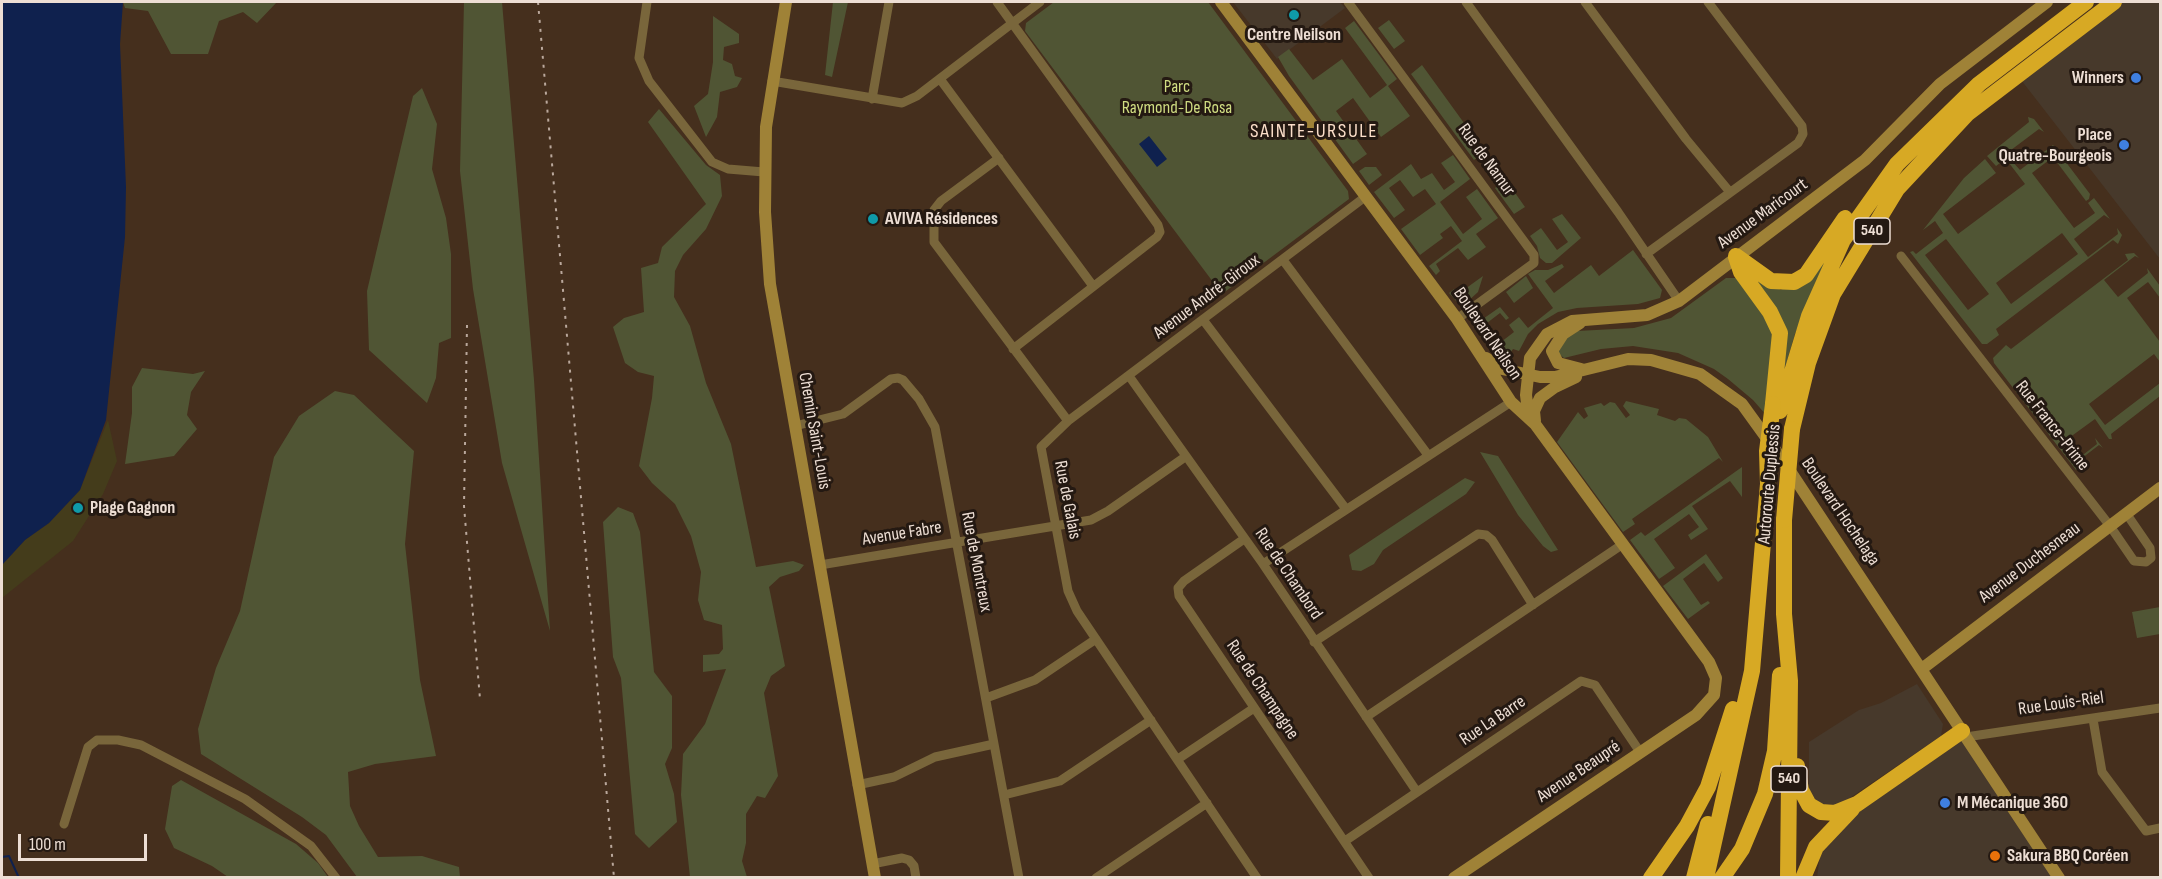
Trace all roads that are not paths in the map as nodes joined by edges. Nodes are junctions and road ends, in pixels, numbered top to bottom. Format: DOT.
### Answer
graph roads {
  1 [pos="647,2"];
  2 [pos="786,2"];
  3 [pos="889,2"];
  4 [pos="997,2"];
  5 [pos="1040,2"];
  6 [pos="1221,2"];
  7 [pos="1348,2"];
  8 [pos="1466,2"];
  9 [pos="1585,2"];
  10 [pos="1708,2"];
  11 [pos="2047,2"];
  12 [pos="2086,2"];
  13 [pos="2114,2"];
  14 [pos="1012,22"];
  15 [pos="940,79"];
  16 [pos="772,81"];
  17 [pos="1979,84"];
  18 [pos="872,99"];
  19 [pos="999,158"];
  20 [pos="764,172"];
  21 [pos="1729,191"];
  22 [pos="1365,197"];
  23 [pos="1646,254"];
  24 [pos="1736,256"];
  25 [pos="1901,256"];
  26 [pos="1283,260"];
  27 [pos="1094,286"];
  28 [pos="1679,302"];
  29 [pos="1457,320"];
  30 [pos="1586,320"];
  31 [pos="1204,321"];
  32 [pos="1013,349"];
  33 [pos="1480,355"];
  34 [pos="1596,367"];
  35 [pos="1129,376"];
  36 [pos="1527,376"];
  37 [pos="1511,402"];
  38 [pos="1776,407"];
  39 [pos="1068,421"];
  40 [pos="1535,424"];
  41 [pos="795,426"];
  42 [pos="1428,455"];
  43 [pos="1185,457"];
  44 [pos="2160,488"];
  45 [pos="1346,509"];
  46 [pos="2126,513"];
  47 [pos="1055,526"];
  48 [pos="2110,526"];
  49 [pos="1244,539"];
  50 [pos="955,542"];
  51 [pos="1623,544"];
  52 [pos="1263,564"];
  53 [pos="820,565"];
  54 [pos="1533,605"];
  55 [pos="1784,615"];
  56 [pos="1755,624"];
  57 [pos="1096,639"];
  58 [pos="1314,642"];
  59 [pos="1923,668"];
  60 [pos="1790,681"];
  61 [pos="1716,689"];
  62 [pos="986,698"];
  63 [pos="1254,708"];
  64 [pos="2160,708"];
  65 [pos="1366,717"];
  66 [pos="1742,717"];
  67 [pos="2093,719"];
  68 [pos="1151,720"];
  69 [pos="1964,734"];
  70 [pos="1793,738"];
  71 [pos="994,744"];
  72 [pos="1640,752"];
  73 [pos="1178,759"];
  74 [pos="857,784"];
  75 [pos="1417,792"];
  76 [pos="1004,795"];
  77 [pos="1207,803"];
  78 [pos="1857,804"];
  79 [pos="64,824"];
  80 [pos="2160,828"];
  81 [pos="1345,841"];
  82 [pos="872,864"];
  83 [pos="1698,875"];
  84 [pos="336,878"];
  85 [pos="875,878"];
  86 [pos="916,878"];
  87 [pos="1019,878"];
  88 [pos="1096,878"];
  89 [pos="1257,878"];
  90 [pos="1369,878"];
  91 [pos="1454,878"];
  92 [pos="1652,878"];
  93 [pos="1722,878"];
  94 [pos="1788,878"];
  95 [pos="1796,878"];
  96 [pos="1803,878"];
  97 [pos="2059,878"];
  1 -- 20 [label="street"];
  2 -- 16 [label="street, Chemin Saint-Louis"];
  3 -- 18 [label="street"];
  4 -- 14 [label="street"];
  5 -- 14 [label="street"];
  6 -- 22 [label="street, Boulevard Neilson"];
  7 -- 29 [label="street, Rue de Namur"];
  8 -- 23 [label="street"];
  9 -- 21 [label="street"];
  10 -- 21 [label="street"];
  11 -- 24 [label="street, Avenue Maricourt"];
  12 -- 17 [label="highway, Autoroute Duplessis / 540"];
  13 -- 55 [label="highway, Autoroute Duplessis / 540, bridge"];
  14 -- 15 [label="street"];
  14 -- 27 [label="street"];
  15 -- 18 [label="street"];
  15 -- 19 [label="street"];
  16 -- 18 [label="street"];
  16 -- 20 [label="street, Chemin Saint-Louis"];
  17 -- 24 [label="highway"];
  17 -- 38 [label="highway, Autoroute Duplessis / 540"];
  19 -- 27 [label="street"];
  19 -- 32 [label="street"];
  20 -- 41 [label="street, Chemin Saint-Louis"];
  21 -- 23 [label="street"];
  22 -- 26 [label="street, Avenue André-Giroux"];
  22 -- 29 [label="street, Boulevard Neilson"];
  23 -- 28 [label="street"];
  24 -- 28 [label="street, Avenue Maricourt"];
  24 -- 38 [label="highway"];
  25 -- 48 [label="street, Rue France-Prime"];
  26 -- 31 [label="street, Avenue André-Giroux"];
  26 -- 42 [label="street"];
  27 -- 32 [label="street"];
  28 -- 30 [label="street, Avenue Maricourt"];
  29 -- 33 [label="street, Boulevard Neilson"];
  30 -- 34 [label="street"];
  30 -- 36 [label="street, Avenue Maricourt"];
  31 -- 35 [label="street, Avenue André-Giroux"];
  31 -- 45 [label="street"];
  32 -- 39 [label="street"];
  33 -- 36 [label="street, Boulevard Hochelaga"];
  33 -- 37 [label="street, Boulevard Neilson"];
  34 -- 36 [label="street, Boulevard Hochelaga"];
  34 -- 40 [label="street"];
  34 -- 59 [label="street, Boulevard Hochelaga"];
  35 -- 39 [label="street, Avenue André-Giroux"];
  35 -- 43 [label="street, Rue de Chambord"];
  36 -- 40 [label="street, Avenue Maricourt"];
  37 -- 40 [label="street, Boulevard Neilson"];
  37 -- 42 [label="street"];
  38 -- 56 [label="highway, Autoroute Duplessis / 540, bridge"];
  39 -- 47 [label="street, Rue de Galais"];
  40 -- 51 [label="street, Boulevard Neilson"];
  41 -- 50 [label="street, Rue de Montreux"];
  41 -- 53 [label="street, Chemin Saint-Louis"];
  42 -- 45 [label="street"];
  43 -- 47 [label="street, Avenue Fabre"];
  43 -- 49 [label="street, Rue de Chambord"];
  44 -- 46 [label="street, Avenue Duchesneau"];
  45 -- 52 [label="street"];
  46 -- 48 [label="street, Avenue Duchesneau"];
  46 -- 48 [label="street, Rue France-Prime"];
  47 -- 50 [label="street, Avenue Fabre"];
  47 -- 57 [label="street, Rue de Galais"];
  48 -- 59 [label="street, Avenue Duchesneau"];
  49 -- 52 [label="street, Rue de Chambord"];
  49 -- 63 [label="street, Rue de Champagne"];
  50 -- 53 [label="street, Avenue Fabre"];
  50 -- 62 [label="street, Rue de Montreux"];
  51 -- 54 [label="street"];
  51 -- 61 [label="street, Boulevard Neilson"];
  52 -- 58 [label="street, Rue de Chambord"];
  53 -- 74 [label="street, Chemin Saint-Louis"];
  54 -- 58 [label="street"];
  54 -- 65 [label="street"];
  55 -- 60 [label="highway, Autoroute Duplessis / 540"];
  55 -- 93 [label="highway"];
  56 -- 66 [label="highway, Autoroute Duplessis / 540"];
  56 -- 92 [label="highway"];
  57 -- 62 [label="street"];
  57 -- 68 [label="street, Rue de Galais"];
  58 -- 65 [label="street, Rue de Chambord"];
  59 -- 69 [label="street, Boulevard Hochelaga"];
  60 -- 70 [label="highway"];
  60 -- 94 [label="highway, Autoroute Duplessis / 540"];
  61 -- 72 [label="street, Avenue Beaupré"];
  62 -- 71 [label="street, Rue de Montreux"];
  63 -- 73 [label="street"];
  63 -- 81 [label="street, Rue de Champagne"];
  64 -- 67 [label="street, Rue Louis-Riel"];
  65 -- 75 [label="street, Rue de Chambord"];
  66 -- 83 [label="highway"];
  66 -- 83 [label="highway, Autoroute Duplessis / 540"];
  67 -- 69 [label="street, Rue Louis-Riel"];
  67 -- 80 [label="street"];
  68 -- 73 [label="street, Rue de Galais"];
  68 -- 76 [label="street"];
  69 -- 78 [label="highway, Rue Louis-Riel"];
  69 -- 97 [label="street, Boulevard Hochelaga"];
  70 -- 78 [label="highway"];
  70 -- 95 [label="highway"];
  71 -- 74 [label="street"];
  71 -- 76 [label="street, Rue de Montreux"];
  72 -- 75 [label="street, Rue La Barre"];
  72 -- 91 [label="street, Avenue Beaupré"];
  73 -- 77 [label="street, Rue de Galais"];
  74 -- 82 [label="street, Chemin Saint-Louis"];
  75 -- 81 [label="street, Rue La Barre"];
  76 -- 87 [label="street, Rue de Montreux"];
  77 -- 88 [label="street"];
  77 -- 89 [label="street, Rue de Galais"];
  78 -- 96 [label="highway"];
  79 -- 84 [label="street"];
  81 -- 90 [label="street, Rue de Champagne"];
  82 -- 85 [label="street, Chemin Saint-Louis"];
  82 -- 86 [label="street"];
}
